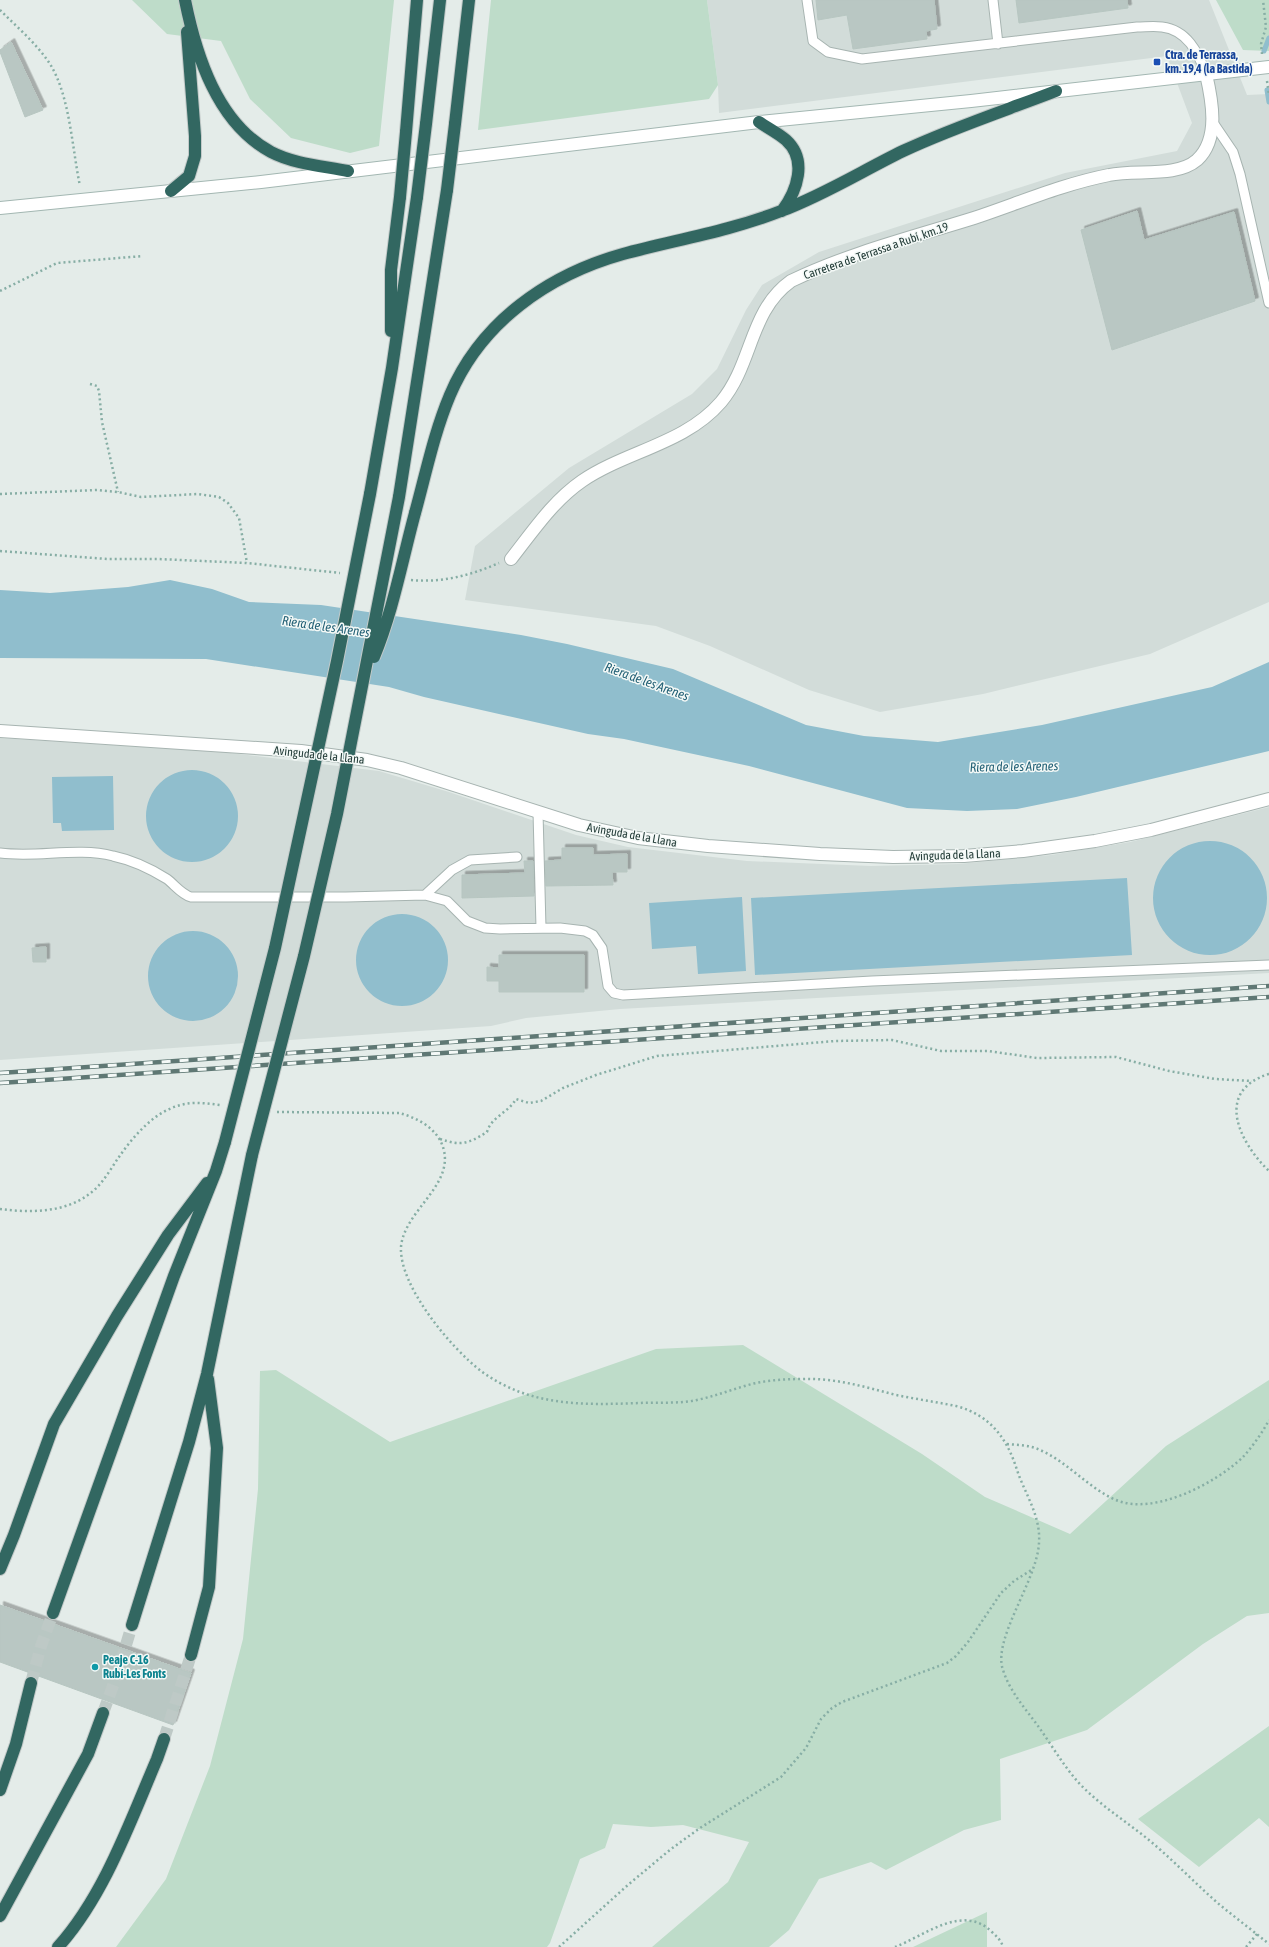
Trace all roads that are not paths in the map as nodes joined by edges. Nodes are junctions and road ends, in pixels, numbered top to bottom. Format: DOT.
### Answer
graph roads {
  1 [pos="185,0"];
  2 [pos="417,0"];
  3 [pos="440,0"];
  4 [pos="469,0"];
  5 [pos="807,0"];
  6 [pos="993,0"];
  7 [pos="998,44"];
  8 [pos="1266,66"];
  9 [pos="1206,74"];
  10 [pos="1056,91"];
  11 [pos="1212,121"];
  12 [pos="759,122"];
  13 [pos="348,171"];
  14 [pos="171,191"];
  15 [pos="0,208"];
  16 [pos="782,211"];
  17 [pos="1269,303"];
  18 [pos="392,368"];
  19 [pos="511,559"];
  20 [pos="364,680"];
  21 [pos="0,731"];
  22 [pos="1269,799"];
  23 [pos="538,812"];
  24 [pos="0,853"];
  25 [pos="517,857"];
  26 [pos="424,894"];
  27 [pos="541,928"];
  28 [pos="1269,965"];
  29 [pos="216,1171"];
  30 [pos="207,1374"];
  31 [pos="0,1569"];
  32 [pos="53,1613"];
  33 [pos="132,1625"];
  34 [pos="191,1655"];
  35 [pos="31,1683"];
  36 [pos="103,1713"];
  37 [pos="164,1739"];
  38 [pos="0,1790"];
  39 [pos="0,1916"];
  40 [pos="58,1947"];
  1 -- 13 [label="highway"];
  1 -- 14 [label="highway"];
  2 -- 18 [label="highway, bridge"];
  3 -- 18 [label="highway, bridge"];
  4 -- 20 [label="highway, bridge"];
  5 -- 7 [label="lane"];
  6 -- 7 [label="lane"];
  7 -- 9 [label="lane"];
  8 -- 9 [label="street"];
  9 -- 10 [label="street"];
  9 -- 11 [label="street, Carretera de Terrassa a Rubí, km.19"];
  10 -- 12 [label="street"];
  10 -- 16 [label="highway"];
  11 -- 17 [label="lane"];
  11 -- 19 [label="street, Carretera de Terrassa a Rubí, km.19"];
  12 -- 13 [label="street"];
  12 -- 16 [label="highway"];
  13 -- 14 [label="street"];
  14 -- 15 [label="street"];
  16 -- 20 [label="highway, bridge"];
  18 -- 29 [label="highway, bridge"];
  20 -- 30 [label="highway, bridge"];
  21 -- 23 [label="street, Avinguda de la Llana"];
  22 -- 23 [label="street, Avinguda de la Llana"];
  23 -- 27 [label="lane"];
  24 -- 26 [label="lane"];
  25 -- 26 [label="lane"];
  26 -- 27 [label="lane"];
  27 -- 28 [label="lane"];
  29 -- 31 [label="highway"];
  29 -- 32 [label="highway"];
  30 -- 33 [label="highway"];
  30 -- 34 [label="highway"];
  35 -- 38 [label="highway"];
  36 -- 39 [label="highway"];
  37 -- 40 [label="highway"];
}
